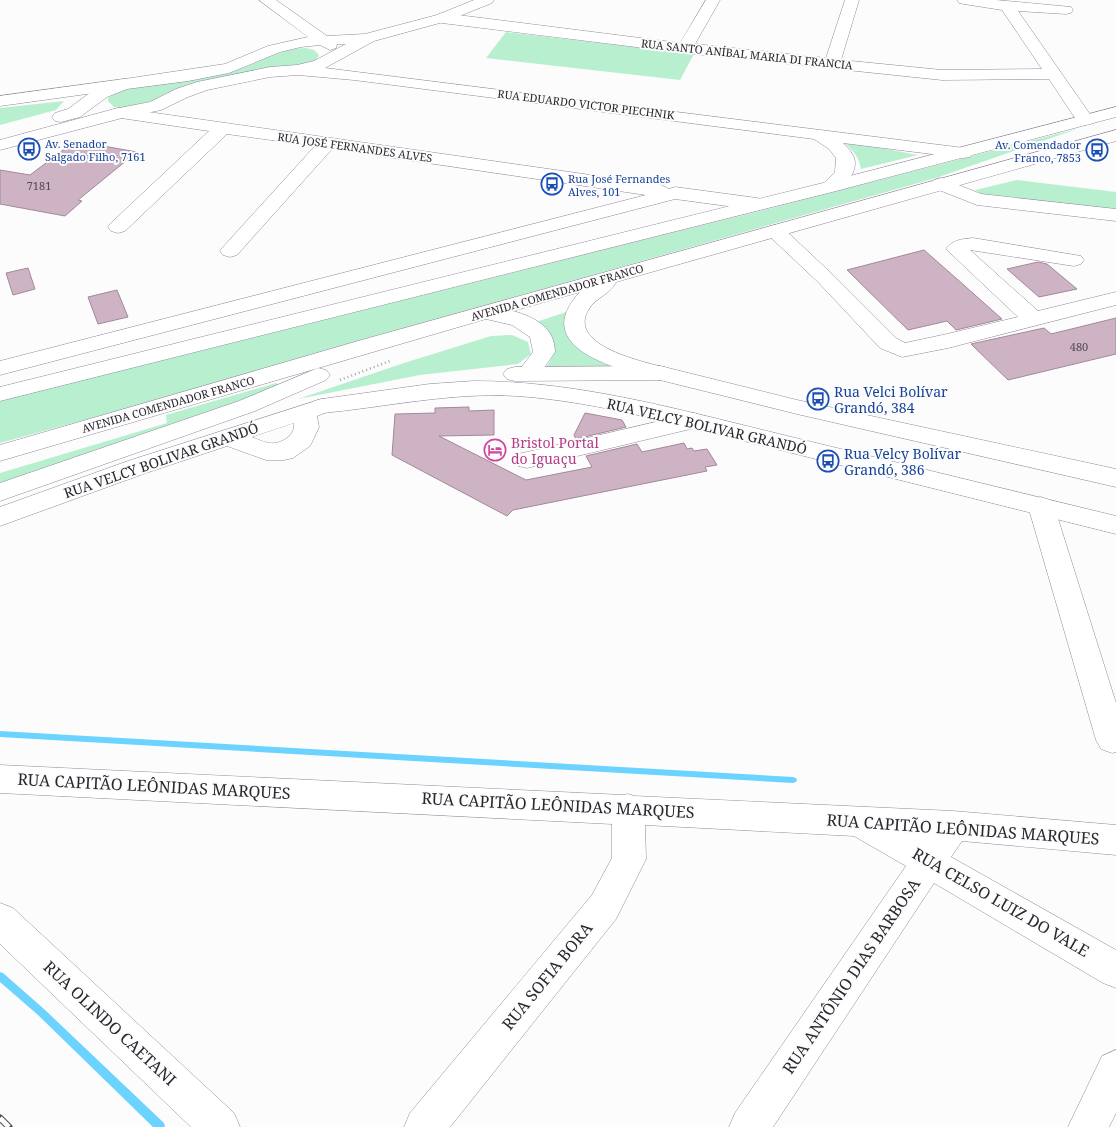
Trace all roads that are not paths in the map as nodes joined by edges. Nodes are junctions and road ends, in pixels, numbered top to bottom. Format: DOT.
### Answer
graph roads {
  1 [pos="266,0"];
  2 [pos="487,0"];
  3 [pos="713,0"];
  4 [pos="852,0"];
  5 [pos="964,0"];
  6 [pos="1018,4"];
  7 [pos="1066,10"];
  8 [pos="282,12"];
  9 [pos="442,18"];
  10 [pos="369,38"];
  11 [pos="324,40"];
  12 [pos="685,48"];
  13 [pos="274,49"];
  14 [pos="331,58"];
  15 [pos="832,63"];
  16 [pos="298,70"];
  17 [pos="1053,74"];
  18 [pos="354,75"];
  19 [pos="124,84"];
  20 [pos="38,97"];
  21 [pos="94,99"];
  22 [pos="0,101"];
  23 [pos="1116,112"];
  24 [pos="120,113"];
  25 [pos="1085,120"];
  26 [pos="223,128"];
  27 [pos="818,134"];
  28 [pos="0,135"];
  29 [pos="1116,135"];
  30 [pos="326,144"];
  31 [pos="0,145"];
  32 [pos="964,153"];
  33 [pos="591,181"];
  34 [pos="941,184"];
  35 [pos="829,187"];
  36 [pos="675,193"];
  37 [pos="757,204"];
  38 [pos="593,214"];
  39 [pos="1116,215"];
  40 [pos="118,227"];
  41 [pos="775,231"];
  42 [pos="230,251"];
  43 [pos="1074,260"];
  44 [pos="620,275"];
  45 [pos="1116,298"];
  46 [pos="485,313"];
  47 [pos="1032,318"];
  48 [pos="366,346"];
  49 [pos="0,368"];
  50 [pos="529,373"];
  51 [pos="660,373"];
  52 [pos="0,394"];
  53 [pos="797,407"];
  54 [pos="313,408"];
  55 [pos="660,413"];
  56 [pos="694,421"];
  57 [pos="228,436"];
  58 [pos="0,454"];
  59 [pos="527,460"];
  60 [pos="1116,478"];
  61 [pos="0,492"];
  62 [pos="1041,506"];
  63 [pos="0,516"];
  64 [pos="1116,524"];
  65 [pos="1112,740"];
  66 [pos="0,779"];
  67 [pos="628,808"];
  68 [pos="859,821"];
  69 [pos="953,826"];
  70 [pos="1116,840"];
  71 [pos="929,860"];
  72 [pos="0,920"];
  73 [pos="1116,970"];
  74 [pos="1116,1070"];
  75 [pos="220,1127"];
  76 [pos="424,1127"];
  77 [pos="749,1127"];
  78 [pos="1088,1127"];
  1 -- 8 [label="main road"];
  2 -- 9 [label="main road"];
  3 -- 12 [label="main road"];
  4 -- 15 [label="main road"];
  5 -- 6 [label="main road"];
  6 -- 7 [label="main road"];
  6 -- 17 [label="main road"];
  8 -- 11 [label="main road"];
  8 -- 13 [label="main road"];
  9 -- 10 [label="main road"];
  9 -- 12 [label="main road, RUA SANTO ANÍBAL MARIA DI FRANCIA"];
  10 -- 11 [label="main road"];
  10 -- 14 [label="main road"];
  11 -- 13 [label="main road"];
  11 -- 14 [label="main road"];
  12 -- 15 [label="main road, RUA SANTO ANÍBAL MARIA DI FRANCIA"];
  13 -- 19 [label="main road"];
  14 -- 16 [label="main road"];
  14 -- 18 [label="main road, RUA EDUARDO VICTOR PIECHNIK"];
  15 -- 17 [label="main road, RUA SANTO ANÍBAL MARIA DI FRANCIA"];
  16 -- 18 [label="main road, RUA EDUARDO VICTOR PIECHNIK"];
  16 -- 24 [label="main road"];
  17 -- 25 [label="main road"];
  18 -- 27 [label="main road, RUA EDUARDO VICTOR PIECHNIK"];
  19 -- 20 [label="main road"];
  19 -- 21 [label="main road"];
  20 -- 21 [label="main road"];
  20 -- 22 [label="main road"];
  21 -- 24 [label="main road, RUA JOSÉ FERNANDES ALVES"];
  21 -- 28 [label="main road"];
  23 -- 25 [label="main road"];
  24 -- 26 [label="main road, RUA JOSÉ FERNANDES ALVES"];
  24 -- 31 [label="main road"];
  25 -- 32 [label="main road"];
  26 -- 30 [label="main road, RUA JOSÉ FERNANDES ALVES"];
  26 -- 40 [label="main road"];
  27 -- 32 [label="main road, RUA EDUARDO VICTOR PIECHNIK"];
  27 -- 35 [label="main road, RUA EDUARDO VICTOR PIECHNIK"];
  29 -- 34 [label="main road, AVENIDA COMENDADOR FRANCO"];
  30 -- 33 [label="main road, RUA JOSÉ FERNANDES ALVES"];
  30 -- 42 [label="main road"];
  32 -- 35 [label="main road"];
  33 -- 36 [label="main road, RUA JOSÉ FERNANDES ALVES"];
  33 -- 38 [label="main road, RUA JOSÉ FERNANDES ALVES"];
  34 -- 39 [label="main road"];
  34 -- 41 [label="main road, AVENIDA COMENDADOR FRANCO"];
  35 -- 37 [label="main road"];
  36 -- 37 [label="main road"];
  36 -- 38 [label="main road"];
  37 -- 52 [label="main road"];
  38 -- 49 [label="main road"];
  41 -- 44 [label="main road, AVENIDA COMENDADOR FRANCO"];
  41 -- 47 [label="main road"];
  43 -- 47 [label="main road"];
  44 -- 46 [label="main road, AVENIDA COMENDADOR FRANCO"];
  44 -- 51 [label="main road"];
  45 -- 47 [label="main road"];
  46 -- 48 [label="main road, AVENIDA COMENDADOR FRANCO"];
  46 -- 50 [label="main road"];
  48 -- 58 [label="main road, AVENIDA COMENDADOR FRANCO"];
  48 -- 61 [label="main road"];
  50 -- 51 [label="main road, RUA VELCY BOLIVAR GRANDÓ"];
  50 -- 54 [label="main road, RUA VELCY BOLIVAR GRANDÓ"];
  51 -- 53 [label="main road, RUA VELCY BOLIVAR GRANDÓ"];
  53 -- 55 [label="main road"];
  53 -- 60 [label="main road, RUA VELCY BOLIVAR GRANDÓ"];
  54 -- 55 [label="main road, RUA VELCY BOLIVAR GRANDÓ"];
  54 -- 57 [label="main road, RUA VELCY BOLIVAR GRANDÓ"];
  54 -- 57 [label="main road"];
  55 -- 56 [label="main road, RUA VELCY BOLIVAR GRANDÓ"];
  56 -- 59 [label="main road"];
  56 -- 62 [label="main road, RUA VELCY BOLIVAR GRANDÓ"];
  57 -- 63 [label="main road, RUA VELCY BOLIVAR GRANDÓ"];
  62 -- 64 [label="main road, RUA VELCY BOLIVAR GRANDÓ"];
  62 -- 65 [label="main road"];
  66 -- 67 [label="main road, RUA CAPITÃO LEÔNIDAS MARQUES"];
  67 -- 68 [label="main road, RUA CAPITÃO LEÔNIDAS MARQUES"];
  67 -- 76 [label="main road, RUA SOFIA BORA"];
  68 -- 69 [label="main road, RUA CAPITÃO LEÔNIDAS MARQUES"];
  68 -- 71 [label="main road, RUA CELSO LUIZ DO VALE"];
  69 -- 70 [label="main road, RUA CAPITÃO LEÔNIDAS MARQUES"];
  69 -- 71 [label="main road, RUA ANTÔNIO DIAS BARBOSA"];
  71 -- 73 [label="main road, RUA CELSO LUIZ DO VALE"];
  71 -- 77 [label="main road, RUA ANTÔNIO DIAS BARBOSA"];
  72 -- 75 [label="main road, RUA OLINDO CAETANI"];
  74 -- 78 [label="main road"];
}
